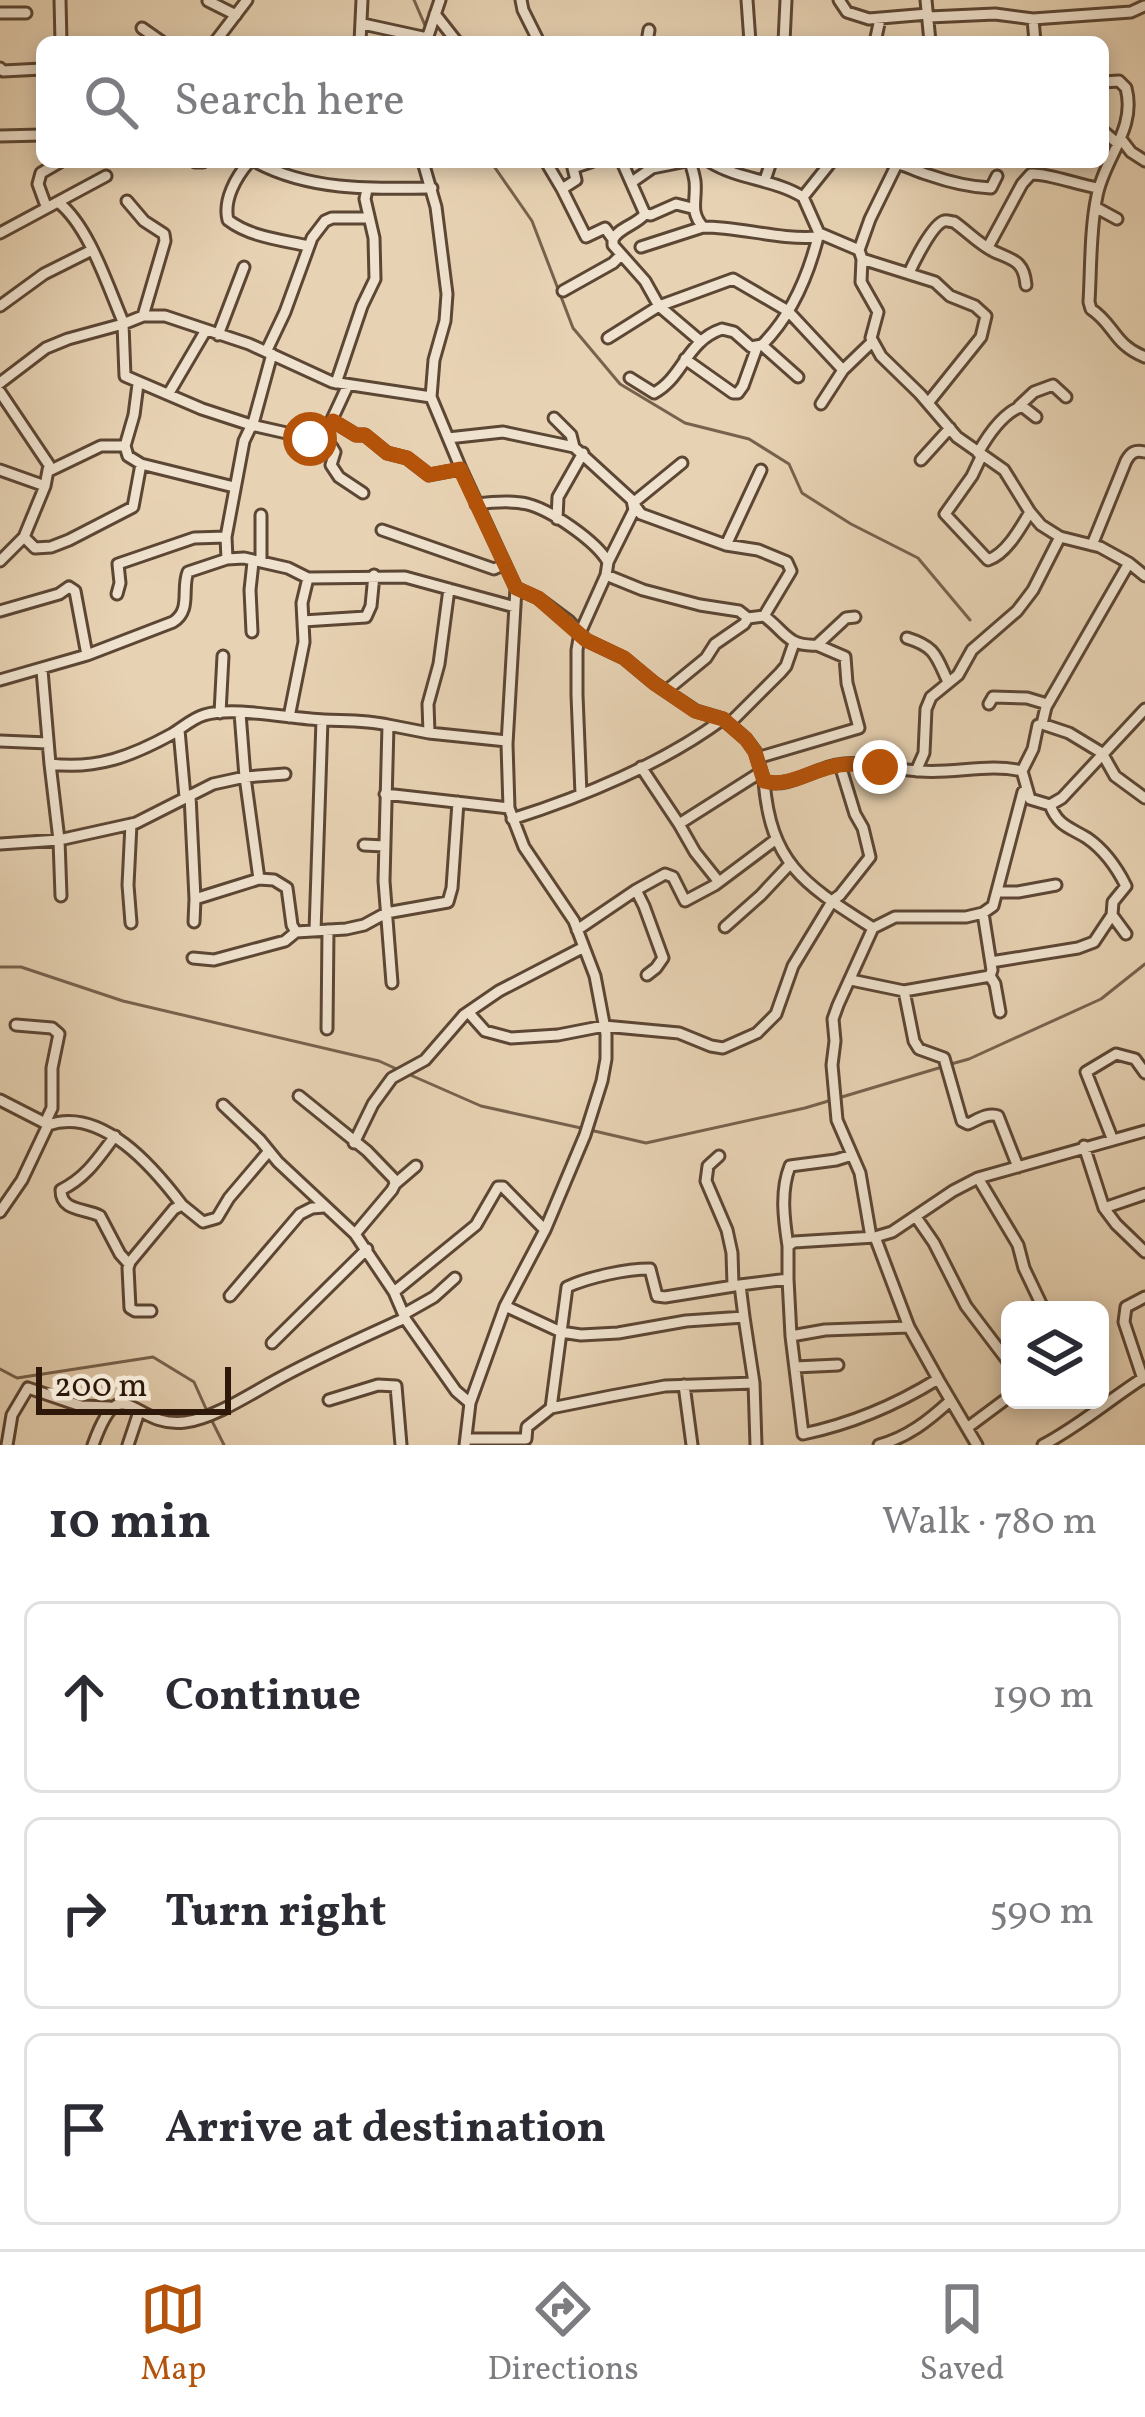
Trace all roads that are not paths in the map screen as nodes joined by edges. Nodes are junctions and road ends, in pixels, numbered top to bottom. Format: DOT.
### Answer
graph roads {
  1 [pos="60,0"];
  2 [pos="248,0"];
  3 [pos="362,0"];
  4 [pos="440,0"];
  5 [pos="521,0"];
  6 [pos="747,0"];
  7 [pos="786,0"];
  8 [pos="839,0"];
  9 [pos="926,0"];
  10 [pos="1078,0"];
  11 [pos="208,1"];
  12 [pos="1144,5"];
  13 [pos="0,13"];
  14 [pos="26,13"];
  15 [pos="435,14"];
  16 [pos="236,15"];
  17 [pos="1079,15"];
  18 [pos="928,16"];
  19 [pos="880,19"];
  20 [pos="1033,19"];
  21 [pos="363,24"];
  22 [pos="142,28"];
  23 [pos="61,36"];
  24 [pos="153,36"];
  25 [pos="220,36"];
  26 [pos="360,36"];
  27 [pos="410,36"];
  28 [pos="427,36"];
  29 [pos="452,36"];
  30 [pos="536,36"];
  31 [pos="750,36"];
  32 [pos="784,36"];
  33 [pos="876,36"];
  34 [pos="930,36"];
  35 [pos="1034,36"];
  36 [pos="0,68"];
  37 [pos="36,70"];
  38 [pos="1109,82"];
  39 [pos="36,135"];
  40 [pos="1109,135"];
  41 [pos="0,136"];
  42 [pos="1119,141"];
  43 [pos="1145,161"];
  44 [pos="1109,163"];
  45 [pos="49,168"];
  46 [pos="244,168"];
  47 [pos="267,168"];
  48 [pos="425,168"];
  49 [pos="550,168"];
  50 [pos="573,168"];
  51 [pos="625,168"];
  52 [pos="652,168"];
  53 [pos="689,168"];
  54 [pos="721,168"];
  55 [pos="769,168"];
  56 [pos="826,168"];
  57 [pos="892,168"];
  58 [pos="915,168"];
  59 [pos="934,168"];
  60 [pos="1107,168"];
  61 [pos="106,176"];
  62 [pos="930,176"];
  63 [pos="997,176"];
  64 [pos="765,180"];
  65 [pos="632,182"];
  66 [pos="432,188"];
  67 [pos="1098,188"];
  68 [pos="367,189"];
  69 [pos="562,189"];
  70 [pos="803,197"];
  71 [pos="127,201"];
  72 [pos="58,202"];
  73 [pos="46,206"];
  74 [pos="1094,207"];
  75 [pos="692,208"];
  76 [pos="645,214"];
  77 [pos="369,218"];
  78 [pos="1117,218"];
  79 [pos="703,227"];
  80 [pos="0,233"];
  81 [pos="819,235"];
  82 [pos="613,238"];
  83 [pos="308,246"];
  84 [pos="641,247"];
  85 [pos="988,247"];
  86 [pos="92,250"];
  87 [pos="861,254"];
  88 [pos="621,255"];
  89 [pos="244,267"];
  90 [pos="909,273"];
  91 [pos="1026,285"];
  92 [pos="563,291"];
  93 [pos="0,306"];
  94 [pos="659,306"];
  95 [pos="788,311"];
  96 [pos="143,316"];
  97 [pos="124,324"];
  98 [pos="206,329"];
  99 [pos="218,335"];
  100 [pos="608,338"];
  101 [pos="699,340"];
  102 [pos="872,343"];
  103 [pos="760,346"];
  104 [pos="269,353"];
  105 [pos="1145,357"];
  106 [pos="685,359"];
  107 [pos="844,370"];
  108 [pos="798,376"];
  109 [pos="630,378"];
  110 [pos="138,384"];
  111 [pos="342,384"];
  112 [pos="0,387"];
  113 [pos="170,393"];
  114 [pos="431,397"];
  115 [pos="1066,397"];
  116 [pos="928,403"];
  117 [pos="820,404"];
  118 [pos="1018,406"];
  119 [pos="1036,417"];
  120 [pos="554,418"];
  121 [pos="333,421"];
  122 [pos="251,425"];
  123 [pos="950,428"];
  124 [pos="448,438"];
  125 [pos="322,441"];
  126 [pos="125,446"];
  127 [pos="579,450"];
  128 [pos="1145,452"];
  129 [pos="980,454"];
  130 [pos="921,460"];
  131 [pos="682,463"];
  132 [pos="141,464"];
  133 [pos="460,469"];
  134 [pos="0,470"];
  135 [pos="761,470"];
  136 [pos="49,472"];
  137 [pos="45,486"];
  138 [pos="234,488"];
  139 [pos="363,493"];
  140 [pos="633,503"];
  141 [pos="476,504"];
  142 [pos="1030,512"];
  143 [pos="262,515"];
  144 [pos="556,518"];
  145 [pos="382,530"];
  146 [pos="25,537"];
  147 [pos="226,537"];
  148 [pos="1060,537"];
  149 [pos="726,545"];
  150 [pos="1092,545"];
  151 [pos="3,554"];
  152 [pos="227,559"];
  153 [pos="257,562"];
  154 [pos="608,562"];
  155 [pos="1130,563"];
  156 [pos="503,565"];
  157 [pos="374,575"];
  158 [pos="606,575"];
  159 [pos="1145,576"];
  160 [pos="308,578"];
  161 [pos="516,588"];
  162 [pos="448,589"];
  163 [pos="117,594"];
  164 [pos="515,607"];
  165 [pos="0,611"];
  166 [pos="764,616"];
  167 [pos="854,617"];
  168 [pos="748,618"];
  169 [pos="303,621"];
  170 [pos="251,632"];
  171 [pos="580,633"];
  172 [pos="907,638"];
  173 [pos="794,643"];
  174 [pos="817,644"];
  175 [pos="87,655"];
  176 [pos="223,656"];
  177 [pos="42,670"];
  178 [pos="0,680"];
  179 [pos="948,682"];
  180 [pos="667,690"];
  181 [pos="989,704"];
  182 [pos="1047,704"];
  183 [pos="1145,709"];
  184 [pos="220,713"];
  185 [pos="240,713"];
  186 [pos="290,717"];
  187 [pos="322,720"];
  188 [pos="726,721"];
  189 [pos="1042,724"];
  190 [pos="388,725"];
  191 [pos="179,730"];
  192 [pos="429,733"];
  193 [pos="0,741"];
  194 [pos="507,741"];
  195 [pos="48,743"];
  196 [pos="1102,753"];
  197 [pos="757,758"];
  198 [pos="50,764"];
  199 [pos="840,765"];
  200 [pos="641,767"];
  201 [pos="916,771"];
  202 [pos="1022,771"];
  203 [pos="286,773"];
  204 [pos="245,777"];
  205 [pos="763,777"];
  206 [pos="1024,786"];
  207 [pos="385,794"];
  208 [pos="581,794"];
  209 [pos="188,796"];
  210 [pos="1145,798"];
  211 [pos="1031,800"];
  212 [pos="458,802"];
  213 [pos="1050,805"];
  214 [pos="1020,806"];
  215 [pos="511,813"];
  216 [pos="131,824"];
  217 [pos="680,824"];
  218 [pos="59,840"];
  219 [pos="776,840"];
  220 [pos="0,844"];
  221 [pos="364,845"];
  222 [pos="384,846"];
  223 [pos="790,864"];
  224 [pos="260,880"];
  225 [pos="719,882"];
  226 [pos="1056,885"];
  227 [pos="636,890"];
  228 [pos="998,892"];
  229 [pos="61,896"];
  230 [pos="195,899"];
  231 [pos="833,900"];
  232 [pos="685,901"];
  233 [pos="386,913"];
  234 [pos="983,913"];
  235 [pos="1112,915"];
  236 [pos="691,916"];
  237 [pos="194,922"];
  238 [pos="131,923"];
  239 [pos="724,927"];
  240 [pos="873,928"];
  241 [pos="328,930"];
  242 [pos="577,930"];
  243 [pos="315,931"];
  244 [pos="296,932"];
  245 [pos="1126,934"];
  246 [pos="584,947"];
  247 [pos="193,958"];
  248 [pos="991,962"];
  249 [pos="647,975"];
  250 [pos="990,976"];
  251 [pos="850,980"];
  252 [pos="392,983"];
  253 [pos="904,991"];
  254 [pos="1000,1012"];
  255 [pos="469,1013"];
  256 [pos="16,1025"];
  257 [pos="604,1025"];
  258 [pos="327,1029"];
  259 [pos="1145,1073"];
  260 [pos="299,1096"];
  261 [pos="0,1100"];
  262 [pos="223,1105"];
  263 [pos="47,1124"];
  264 [pos="1145,1131"];
  265 [pos="115,1136"];
  266 [pos="1112,1138"];
  267 [pos="354,1143"];
  268 [pos="1084,1147"];
  269 [pos="268,1151"];
  270 [pos="852,1155"];
  271 [pos="719,1156"];
  272 [pos="416,1166"];
  273 [pos="1018,1167"];
  274 [pos="979,1178"];
  275 [pos="395,1184"];
  276 [pos="1145,1194"];
  277 [pos="182,1205"];
  278 [pos="324,1207"];
  279 [pos="1105,1208"];
  280 [pos="0,1212"];
  281 [pos="916,1217"];
  282 [pos="545,1230"];
  283 [pos="355,1234"];
  284 [pos="873,1237"];
  285 [pos="788,1246"];
  286 [pos="368,1250"];
  287 [pos="1145,1252"];
  288 [pos="129,1264"];
  289 [pos="455,1278"];
  290 [pos="788,1279"];
  291 [pos="736,1285"];
  292 [pos="394,1292"];
  293 [pos="230,1296"];
  294 [pos="1145,1297"];
  295 [pos="1040,1301"];
  296 [pos="505,1306"];
  297 [pos="151,1311"];
  298 [pos="405,1317"];
  299 [pos="744,1317"];
  300 [pos="909,1327"];
  301 [pos="561,1332"];
  302 [pos="791,1336"];
  303 [pos="272,1343"];
  304 [pos="1001,1352"];
  305 [pos="838,1365"];
  306 [pos="795,1367"];
  307 [pos="938,1379"];
  308 [pos="1144,1380"];
  309 [pos="754,1383"];
  310 [pos="685,1385"];
  311 [pos="328,1400"];
  312 [pos="950,1401"];
  313 [pos="470,1403"];
  314 [pos="1001,1403"];
  315 [pos="110,1407"];
  316 [pos="551,1408"];
  317 [pos="139,1412"];
  318 [pos="967,1428"];
  319 [pos="803,1440"];
  320 [pos="466,1442"];
  321 [pos="527,1442"];
  322 [pos="901,1442"];
  323 [pos="8,1445"];
  324 [pos="93,1445"];
  325 [pos="128,1445"];
  326 [pos="401,1445"];
  327 [pos="692,1445"];
  328 [pos="756,1445"];
  329 [pos="879,1445"];
  330 [pos="977,1445"];
  331 [pos="1043,1445"];
  1 -- 23 [label="street"];
  2 -- 16 [label="street"];
  3 -- 21 [label="street"];
  4 -- 15 [label="street"];
  5 -- 30 [label="street"];
  6 -- 31 [label="street"];
  7 -- 32 [label="street"];
  8 -- 19 [label="street"];
  9 -- 18 [label="street"];
  10 -- 17 [label="street"];
  11 -- 16 [label="street"];
  12 -- 17 [label="street"];
  13 -- 14 [label="street"];
  15 -- 28 [label="street"];
  15 -- 29 [label="street"];
  16 -- 25 [label="street"];
  17 -- 20 [label="street"];
  18 -- 19 [label="street"];
  18 -- 20 [label="street"];
  18 -- 34 [label="street"];
  19 -- 33 [label="street"];
  20 -- 35 [label="street"];
  21 -- 26 [label="street"];
  21 -- 27 [label="street"];
  22 -- 24 [label="street"];
  36 -- 37 [label="street"];
  38 -- 42 [label="street"];
  39 -- 41 [label="street"];
  40 -- 42 [label="street"];
  42 -- 43 [label="street"];
  42 -- 44 [label="street"];
  45 -- 73 [label="street"];
  46 -- 83 [label="street"];
  47 -- 68 [label="street"];
  48 -- 66 [label="street"];
  49 -- 69 [label="street"];
  50 -- 69 [label="street"];
  51 -- 65 [label="street"];
  52 -- 65 [label="street"];
  53 -- 75 [label="street"];
  54 -- 64 [label="street"];
  55 -- 64 [label="street"];
  56 -- 70 [label="street"];
  57 -- 87 [label="street"];
  58 -- 62 [label="street"];
  59 -- 62 [label="street"];
  60 -- 67 [label="street"];
  61 -- 72 [label="street"];
  62 -- 63 [label="street"];
  64 -- 70 [label="street"];
  65 -- 76 [label="street"];
  66 -- 68 [label="street"];
  66 -- 114 [label="street"];
  67 -- 74 [label="street"];
  67 -- 85 [label="street"];
  68 -- 77 [label="street"];
  69 -- 82 [label="street"];
  70 -- 81 [label="street"];
  71 -- 96 [label="street"];
  72 -- 73 [label="street"];
  72 -- 86 [label="street"];
  73 -- 80 [label="street"];
  74 -- 78 [label="street"];
  74 -- 105 [label="street"];
  75 -- 76 [label="street"];
  75 -- 79 [label="street"];
  76 -- 82 [label="street"];
  77 -- 83 [label="street"];
  77 -- 111 [label="street"];
  79 -- 81 [label="street"];
  79 -- 84 [label="street"];
  81 -- 87 [label="street"];
  81 -- 95 [label="street"];
  82 -- 88 [label="street"];
  83 -- 104 [label="street"];
  85 -- 90 [label="street"];
  85 -- 91 [label="street"];
  86 -- 93 [label="street"];
  86 -- 97 [label="street"];
  87 -- 90 [label="street"];
  87 -- 102 [label="street"];
  88 -- 92 [label="street"];
  88 -- 94 [label="street"];
  89 -- 99 [label="street"];
  90 -- 116 [label="street"];
  94 -- 95 [label="street"];
  94 -- 100 [label="street"];
  94 -- 101 [label="street"];
  95 -- 103 [label="street"];
  95 -- 107 [label="street"];
  96 -- 97 [label="street"];
  96 -- 98 [label="street"];
  97 -- 110 [label="street"];
  97 -- 112 [label="street"];
  98 -- 99 [label="street"];
  98 -- 113 [label="street"];
  99 -- 104 [label="street"];
  101 -- 103 [label="street"];
  101 -- 106 [label="street"];
  102 -- 107 [label="street"];
  102 -- 116 [label="street"];
  103 -- 106 [label="street"];
  103 -- 108 [label="street"];
  104 -- 111 [label="street"];
  104 -- 122 [label="street"];
  106 -- 109 [label="street"];
  107 -- 117 [label="street"];
  110 -- 113 [label="street"];
  110 -- 126 [label="street"];
  111 -- 114 [label="street"];
  111 -- 121 [label="street"];
  112 -- 136 [label="street"];
  113 -- 122 [label="street"];
  114 -- 124 [label="street"];
  115 -- 118 [label="street"];
  116 -- 123 [label="street"];
  118 -- 119 [label="street"];
  118 -- 129 [label="street"];
  120 -- 127 [label="street"];
  121 -- 125 [label="street"];
  121 -- 133 [label="street"];
  122 -- 125 [label="street"];
  122 -- 138 [label="street"];
  123 -- 129 [label="street"];
  123 -- 130 [label="street"];
  124 -- 127 [label="street"];
  124 -- 133 [label="street"];
  125 -- 139 [label="street"];
  126 -- 132 [label="street"];
  126 -- 136 [label="street"];
  127 -- 140 [label="street"];
  127 -- 144 [label="street"];
  128 -- 150 [label="street"];
  129 -- 142 [label="street"];
  129 -- 142 [label="street"];
  131 -- 140 [label="street"];
  132 -- 138 [label="street"];
  132 -- 146 [label="street"];
  133 -- 141 [label="street"];
  134 -- 137 [label="street"];
  135 -- 149 [label="street"];
  136 -- 137 [label="street"];
  137 -- 146 [label="street"];
  138 -- 147 [label="street"];
  140 -- 149 [label="street"];
  140 -- 154 [label="street"];
  141 -- 144 [label="street"];
  141 -- 156 [label="street"];
  142 -- 148 [label="street"];
  143 -- 153 [label="street"];
  144 -- 154 [label="street"];
  145 -- 156 [label="street"];
  146 -- 151 [label="street"];
  147 -- 152 [label="street"];
  147 -- 163 [label="street"];
  148 -- 150 [label="street"];
  148 -- 179 [label="street"];
  149 -- 166 [label="street"];
  150 -- 155 [label="street"];
  152 -- 153 [label="street"];
  152 -- 175 [label="street"];
  153 -- 160 [label="street"];
  153 -- 170 [label="street"];
  154 -- 158 [label="street"];
  155 -- 159 [label="street"];
  155 -- 182 [label="street"];
  156 -- 161 [label="street"];
  157 -- 160 [label="street"];
  157 -- 162 [label="street"];
  157 -- 169 [label="street"];
  158 -- 168 [label="street"];
  158 -- 171 [label="street"];
  160 -- 169 [label="street"];
  161 -- 164 [label="street"];
  161 -- 171 [label="street"];
  162 -- 164 [label="street"];
  162 -- 192 [label="street"];
  164 -- 194 [label="street"];
  165 -- 175 [label="street"];
  166 -- 168 [label="street"];
  166 -- 173 [label="street"];
  167 -- 174 [label="street"];
  168 -- 180 [label="street"];
  169 -- 186 [label="street"];
  171 -- 180 [label="street"];
  171 -- 208 [label="street"];
  172 -- 179 [label="street"];
  173 -- 174 [label="street"];
  173 -- 188 [label="street"];
  174 -- 197 [label="street"];
  175 -- 177 [label="street"];
  176 -- 184 [label="street"];
  177 -- 178 [label="street"];
  177 -- 195 [label="street"];
  179 -- 201 [label="street"];
  180 -- 188 [label="street"];
  181 -- 182 [label="street"];
  182 -- 189 [label="street"];
  183 -- 196 [label="street"];
  184 -- 185 [label="street"];
  184 -- 191 [label="street"];
  185 -- 186 [label="street"];
  185 -- 204 [label="street"];
  186 -- 187 [label="street"];
  187 -- 190 [label="street"];
  187 -- 243 [label="street"];
  188 -- 197 [label="street"];
  188 -- 200 [label="street"];
  189 -- 196 [label="street"];
  189 -- 202 [label="street"];
  190 -- 192 [label="street"];
  190 -- 207 [label="street"];
  191 -- 198 [label="street"];
  191 -- 209 [label="street"];
  192 -- 194 [label="street"];
  193 -- 195 [label="street"];
  194 -- 215 [label="street"];
  195 -- 198 [label="street"];
  196 -- 210 [label="street"];
  196 -- 213 [label="street"];
  197 -- 205 [label="street"];
  198 -- 218 [label="street"];
  199 -- 201 [label="street"];
  199 -- 205 [label="street"];
  199 -- 231 [label="street"];
  200 -- 208 [label="street"];
  200 -- 217 [label="street"];
  201 -- 202 [label="street"];
  202 -- 206 [label="street"];
  203 -- 204 [label="street"];
  204 -- 209 [label="street"];
  204 -- 224 [label="street"];
  205 -- 217 [label="street"];
  205 -- 219 [label="street"];
  206 -- 211 [label="street"];
  206 -- 214 [label="street"];
  207 -- 212 [label="street"];
  207 -- 222 [label="street"];
  208 -- 215 [label="street"];
  209 -- 216 [label="street"];
  209 -- 230 [label="street"];
  211 -- 213 [label="street"];
  211 -- 214 [label="street"];
  212 -- 215 [label="street"];
  212 -- 233 [label="street"];
  213 -- 235 [label="street"];
  214 -- 228 [label="street"];
  215 -- 242 [label="street"];
  216 -- 218 [label="street"];
  216 -- 238 [label="street"];
  217 -- 225 [label="street"];
  218 -- 220 [label="street"];
  218 -- 229 [label="street"];
  219 -- 223 [label="street"];
  219 -- 225 [label="street"];
  221 -- 222 [label="street"];
  222 -- 233 [label="street"];
  223 -- 231 [label="street"];
  223 -- 239 [label="street"];
  224 -- 230 [label="street"];
  224 -- 244 [label="street"];
  225 -- 232 [label="street"];
  226 -- 228 [label="street"];
  227 -- 232 [label="street"];
  227 -- 242 [label="street"];
  227 -- 249 [label="street"];
  228 -- 234 [label="street"];
  230 -- 237 [label="street"];
  231 -- 240 [label="street"];
  231 -- 257 [label="street"];
  232 -- 236 [label="street"];
  233 -- 241 [label="street"];
  233 -- 252 [label="street"];
  234 -- 240 [label="street"];
  234 -- 248 [label="street"];
  235 -- 245 [label="street"];
  235 -- 248 [label="street"];
  240 -- 251 [label="street"];
  241 -- 243 [label="street"];
  241 -- 258 [label="street"];
  242 -- 246 [label="street"];
  243 -- 244 [label="street"];
  244 -- 247 [label="street"];
  246 -- 255 [label="street"];
  246 -- 257 [label="street"];
  248 -- 250 [label="street"];
  250 -- 253 [label="street"];
  250 -- 254 [label="street"];
  251 -- 253 [label="street"];
  251 -- 270 [label="street"];
  253 -- 273 [label="street"];
  255 -- 257 [label="street"];
  255 -- 267 [label="street"];
  256 -- 263 [label="street"];
  257 -- 282 [label="street"];
  259 -- 266 [label="street"];
  260 -- 267 [label="street"];
  261 -- 263 [label="street"];
  262 -- 269 [label="street"];
  263 -- 265 [label="street"];
  263 -- 280 [label="street"];
  264 -- 266 [label="street"];
  265 -- 277 [label="street"];
  265 -- 288 [label="street"];
  266 -- 268 [label="street"];
  267 -- 275 [label="street"];
  268 -- 273 [label="street"];
  268 -- 279 [label="street"];
  269 -- 277 [label="street"];
  269 -- 278 [label="street"];
  270 -- 284 [label="street"];
  270 -- 285 [label="street"];
  271 -- 291 [label="street"];
  272 -- 275 [label="street"];
  273 -- 274 [label="street"];
  274 -- 281 [label="street"];
  274 -- 295 [label="street"];
  275 -- 283 [label="street"];
  276 -- 279 [label="street"];
  277 -- 288 [label="street"];
  278 -- 283 [label="street"];
  278 -- 293 [label="street"];
  279 -- 287 [label="street"];
  281 -- 284 [label="street"];
  281 -- 304 [label="street"];
  282 -- 292 [label="street"];
  282 -- 296 [label="street"];
  283 -- 286 [label="street"];
  284 -- 285 [label="street"];
  284 -- 300 [label="street"];
  285 -- 290 [label="street"];
  286 -- 292 [label="street"];
  286 -- 303 [label="street"];
  288 -- 297 [label="street"];
  289 -- 298 [label="street"];
  290 -- 291 [label="street"];
  290 -- 302 [label="street"];
  291 -- 299 [label="street"];
  291 -- 301 [label="street"];
  292 -- 298 [label="street"];
  294 -- 308 [label="street"];
  296 -- 301 [label="street"];
  296 -- 313 [label="street"];
  298 -- 313 [label="street"];
  298 -- 317 [label="street"];
  299 -- 301 [label="street"];
  299 -- 309 [label="street"];
  300 -- 302 [label="street"];
  300 -- 307 [label="street"];
  301 -- 316 [label="street"];
  302 -- 306 [label="street"];
  305 -- 306 [label="street"];
  306 -- 319 [label="street"];
  307 -- 312 [label="street"];
  307 -- 319 [label="street"];
  308 -- 331 [label="street"];
  309 -- 310 [label="street"];
  309 -- 328 [label="street"];
  310 -- 316 [label="street"];
  310 -- 327 [label="street"];
  311 -- 326 [label="street"];
  312 -- 318 [label="street"];
  312 -- 322 [label="street"];
  313 -- 320 [label="street"];
  314 -- 318 [label="street"];
  315 -- 317 [label="street"];
  315 -- 323 [label="street"];
  315 -- 324 [label="street"];
  316 -- 321 [label="street"];
  317 -- 325 [label="street"];
  318 -- 330 [label="street"];
  320 -- 321 [label="street"];
  322 -- 329 [label="street"];
}
